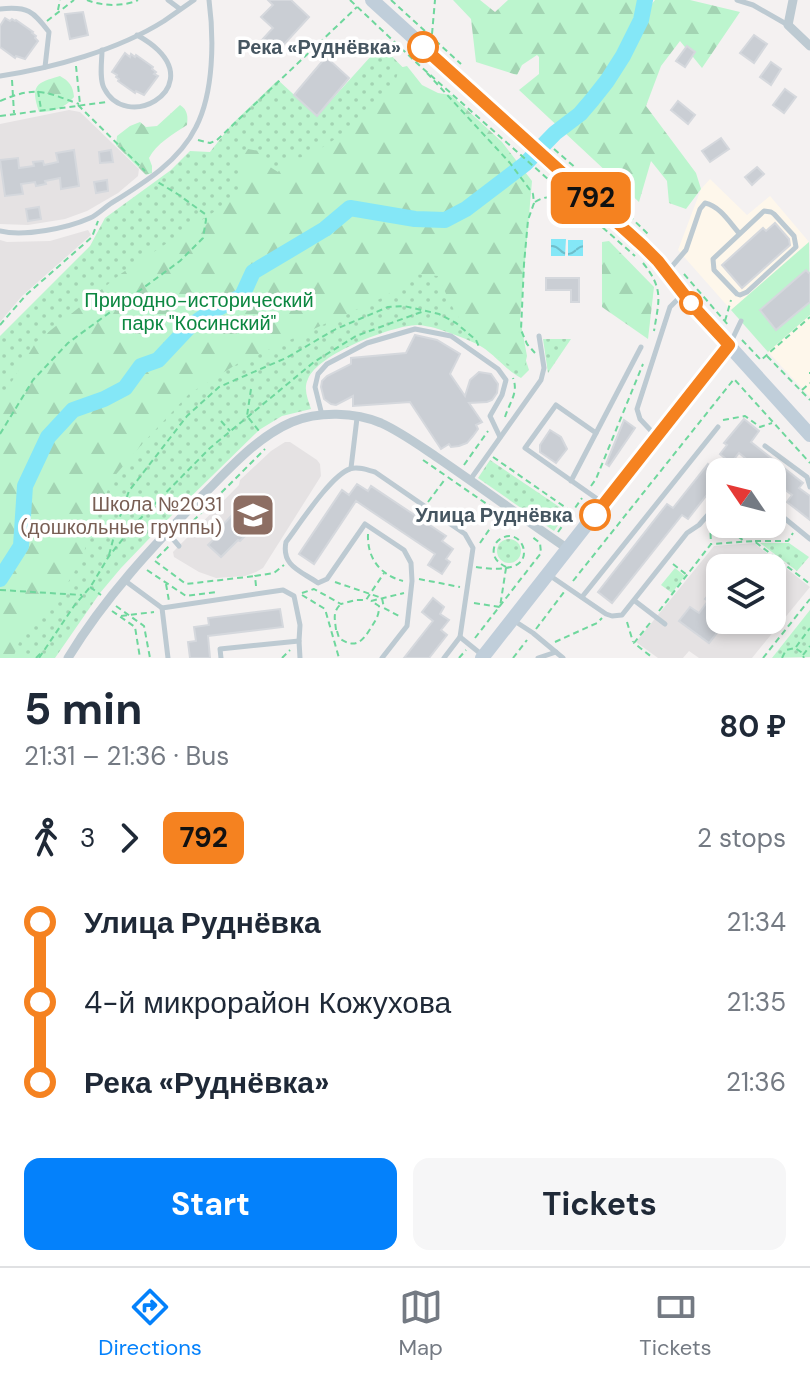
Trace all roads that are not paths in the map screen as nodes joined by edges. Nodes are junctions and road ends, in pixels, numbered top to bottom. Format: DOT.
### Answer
graph roads {
  1 [pos="168,0"];
  2 [pos="194,0"];
  3 [pos="209,0"];
  4 [pos="372,0"];
  5 [pos="737,0"];
  6 [pos="793,0"];
  7 [pos="0,9"];
  8 [pos="180,9"];
  9 [pos="788,25"];
  10 [pos="137,35"];
  11 [pos="810,46"];
  12 [pos="102,50"];
  13 [pos="45,68"];
  14 [pos="0,76"];
  15 [pos="0,231"];
  16 [pos="740,233"];
  17 [pos="667,272"];
  18 [pos="683,293"];
  19 [pos="741,321"];
  20 [pos="539,336"];
  21 [pos="729,345"];
  22 [pos="641,347"];
  23 [pos="322,415"];
  24 [pos="357,417"];
  25 [pos="718,427"];
  26 [pos="596,433"];
  27 [pos="810,435"];
  28 [pos="656,436"];
  29 [pos="500,437"];
  30 [pos="765,446"];
  31 [pos="351,468"];
  32 [pos="471,478"];
  33 [pos="571,481"];
  34 [pos="810,487"];
  35 [pos="604,503"];
  36 [pos="706,517"];
  37 [pos="786,520"];
  38 [pos="167,532"];
  39 [pos="810,539"];
  40 [pos="177,543"];
  41 [pos="568,549"];
  42 [pos="548,574"];
  43 [pos="123,580"];
  44 [pos="582,597"];
  45 [pos="635,601"];
  46 [pos="162,610"];
  47 [pos="512,620"];
  48 [pos="665,624"];
  49 [pos="460,637"];
  50 [pos="299,641"];
  51 [pos="556,652"];
  52 [pos="483,657"];
  53 [pos="68,658"];
  54 [pos="168,658"];
  55 [pos="221,658"];
  56 [pos="300,658"];
  57 [pos="382,658"];
  58 [pos="444,658"];
  59 [pos="538,658"];
  60 [pos="563,658"];
  1 -- 8 [label="lane"];
  2 -- 8 [label="lane"];
  3 -- 15 [label="lane"];
  4 -- 17 [label="street"];
  5 -- 9 [label="lane"];
  6 -- 9 [label="street"];
  7 -- 13 [label="lane"];
  8 -- 10 [label="lane"];
  9 -- 11 [label="street"];
  10 -- 12 [label="lane"];
  10 -- 12 [label="lane"];
  12 -- 13 [label="lane"];
  13 -- 14 [label="lane"];
  16 -- 16 [label="lane"];
  16 -- 17 [label="lane"];
  17 -- 18 [label="street"];
  18 -- 21 [label="street"];
  18 -- 28 [label="lane"];
  19 -- 21 [label="lane"];
  20 -- 29 [label="lane"];
  21 -- 27 [label="street"];
  21 -- 28 [label="street"];
  22 -- 26 [label="lane"];
  23 -- 24 [label="street"];
  23 -- 29 [label="lane"];
  23 -- 38 [label="street"];
  24 -- 31 [label="lane"];
  24 -- 32 [label="street"];
  25 -- 44 [label="lane"];
  26 -- 33 [label="lane"];
  26 -- 33 [label="lane"];
  28 -- 35 [label="street"];
  29 -- 32 [label="lane"];
  30 -- 34 [label="lane"];
  31 -- 49 [label="lane"];
  31 -- 57 [label="lane"];
  32 -- 41 [label="street"];
  33 -- 35 [label="lane"];
  35 -- 41 [label="street"];
  36 -- 45 [label="lane"];
  37 -- 39 [label="lane"];
  38 -- 40 [label="lane"];
  38 -- 43 [label="street"];
  41 -- 42 [label="street"];
  42 -- 44 [label="lane"];
  42 -- 47 [label="street"];
  43 -- 46 [label="lane"];
  43 -- 53 [label="street"];
  44 -- 45 [label="lane"];
  45 -- 48 [label="lane"];
  46 -- 50 [label="lane"];
  46 -- 54 [label="lane"];
  47 -- 51 [label="lane"];
  47 -- 52 [label="street"];
  49 -- 52 [label="lane"];
  49 -- 58 [label="lane"];
  50 -- 55 [label="lane"];
  50 -- 56 [label="lane"];
  51 -- 59 [label="lane"];
  51 -- 60 [label="lane"];
}
